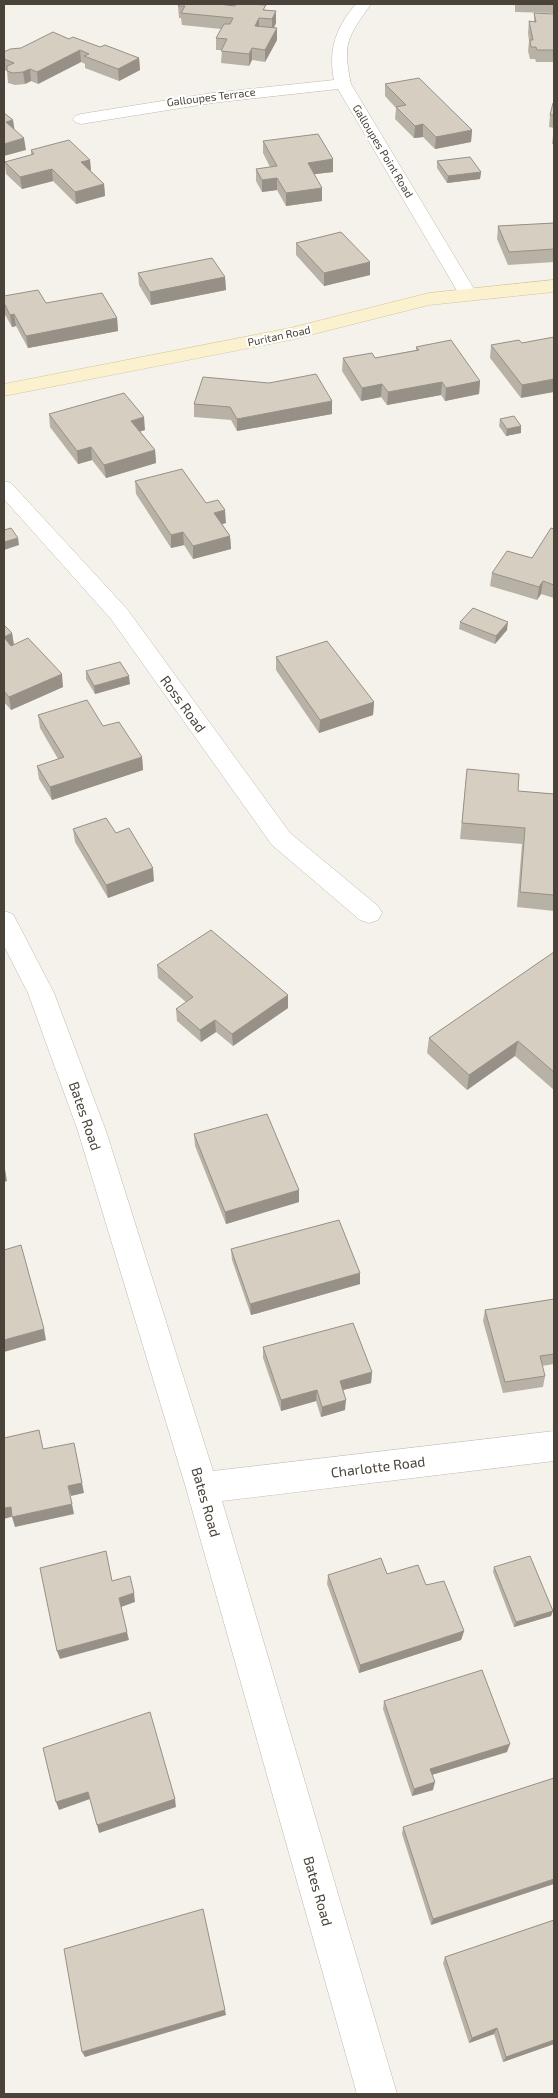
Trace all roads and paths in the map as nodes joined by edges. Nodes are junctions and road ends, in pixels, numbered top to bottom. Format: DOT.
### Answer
graph roads {
  1 [pos="364,4"];
  2 [pos="343,84"];
  3 [pos="80,119"];
  4 [pos="554,286"];
  5 [pos="468,294"];
  6 [pos="4,390"];
  7 [pos="4,487"];
  8 [pos="369,912"];
  9 [pos="4,921"];
  10 [pos="554,1446"];
  11 [pos="202,1488"];
  12 [pos="377,2094"];
  1 -- 2 [label="street, Galloupes Point Road"];
  2 -- 3 [label="street, Galloupes Terrace"];
  2 -- 5 [label="street, Galloupes Point Road"];
  4 -- 5 [label="street, Puritan Road"];
  5 -- 6 [label="street, Puritan Road"];
  7 -- 8 [label="street, Ross Road"];
  9 -- 11 [label="street, Bates Road"];
  10 -- 11 [label="street, Charlotte Road"];
  11 -- 12 [label="street, Bates Road"];
}
